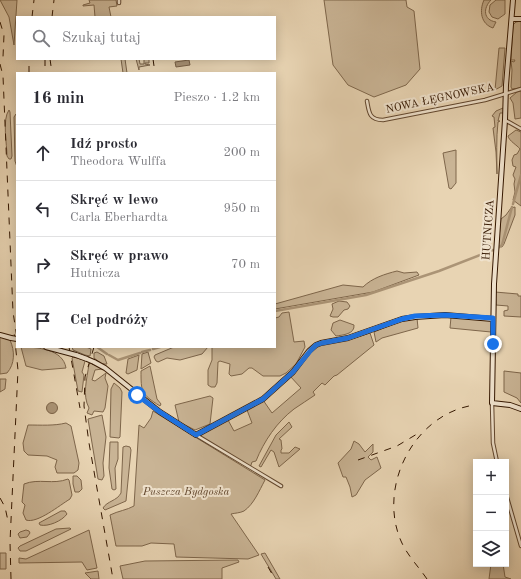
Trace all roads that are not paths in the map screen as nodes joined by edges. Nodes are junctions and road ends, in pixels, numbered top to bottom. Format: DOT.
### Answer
graph roads {
  1 [pos="513,0"];
  2 [pos="512,19"];
  3 [pos="521,19"];
  4 [pos="521,89"];
  5 [pos="506,94"];
  6 [pos="367,101"];
  7 [pos="505,120"];
  8 [pos="521,129"];
  9 [pos="493,318"];
  10 [pos="0,335"];
  11 [pos="16,339"];
  12 [pos="50,348"];
  13 [pos="492,403"];
  14 [pos="521,409"];
  15 [pos="196,435"];
  16 [pos="496,459"];
  17 [pos="280,486"];
  18 [pos="506,495"];
  19 [pos="521,546"];
  1 -- 2 [label="street, HUTNICZA"];
  2 -- 3 [label="street"];
  2 -- 5 [label="street, HUTNICZA"];
  4 -- 5 [label="street"];
  5 -- 6 [label="street, NOWA ŁĘGNOWSKA"];
  5 -- 7 [label="street, HUTNICZA"];
  7 -- 8 [label="street"];
  7 -- 9 [label="street, HUTNICZA"];
  9 -- 13 [label="street, HUTNICZA"];
  9 -- 15 [label="street"];
  10 -- 11 [label="street, bridge"];
  12 -- 15 [label="street, bridge"];
  13 -- 14 [label="street"];
  13 -- 16 [label="street, HUTNICZA"];
  15 -- 17 [label="street"];
  18 -- 19 [label="street"];
}
